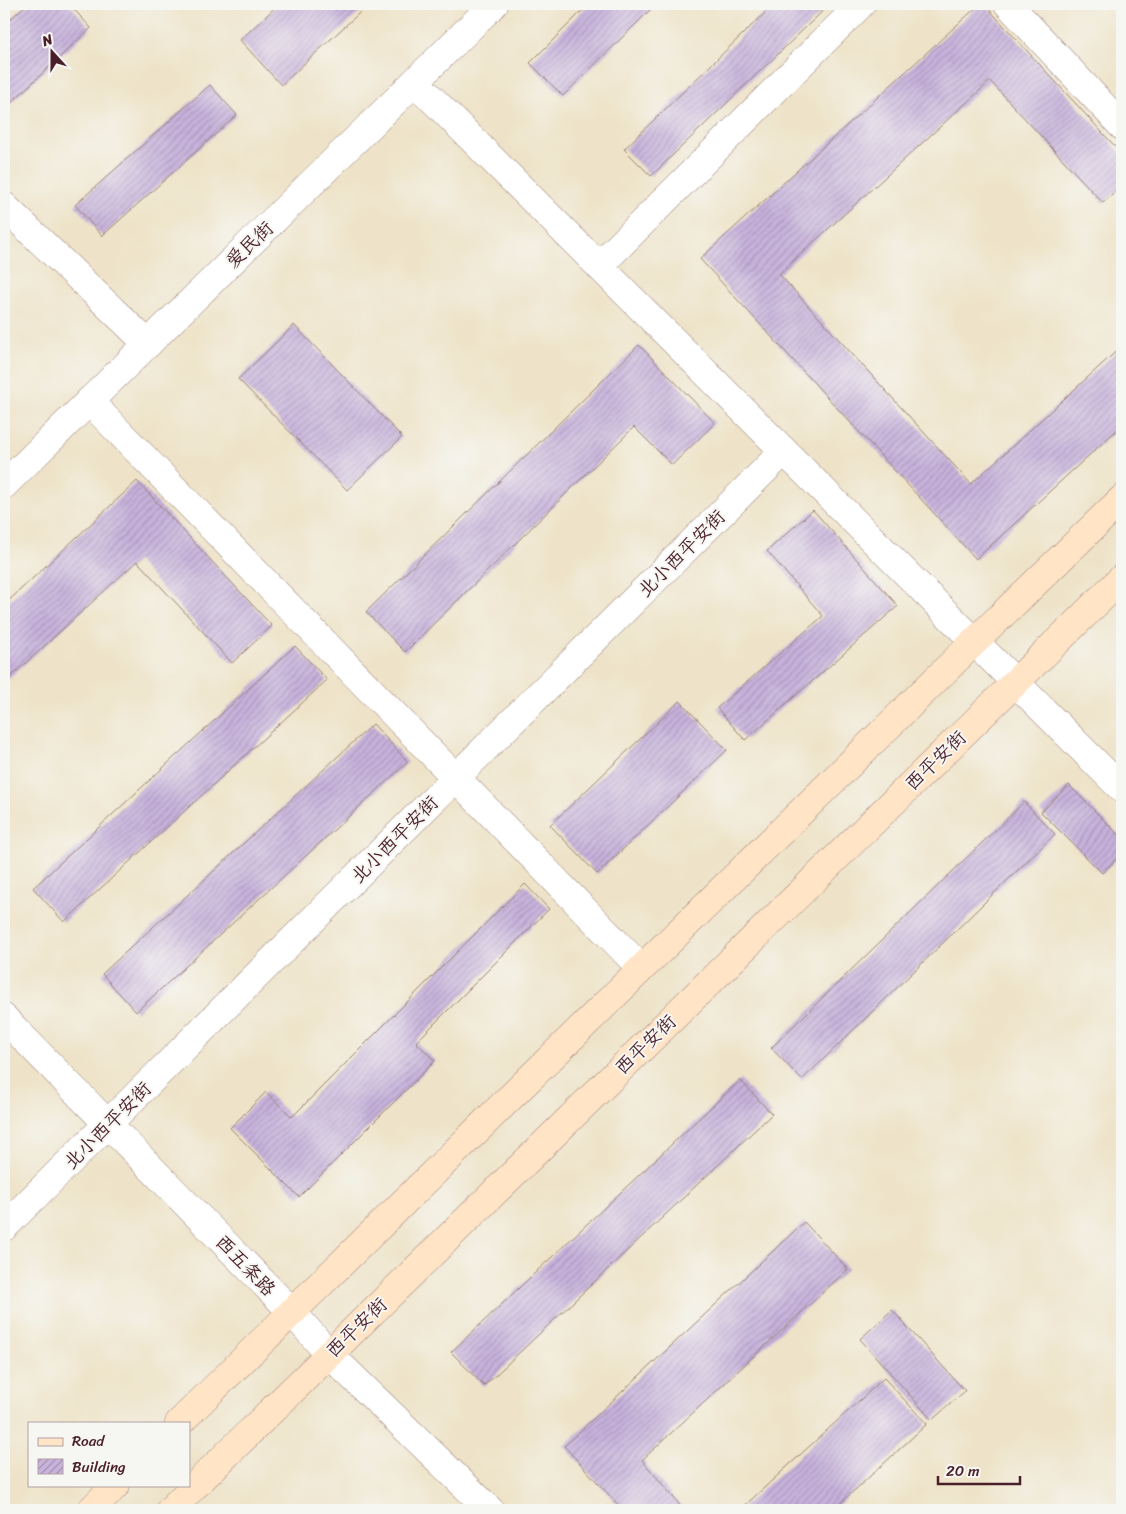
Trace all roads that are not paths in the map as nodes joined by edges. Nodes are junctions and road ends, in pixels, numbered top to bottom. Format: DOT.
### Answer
graph roads {
  1 [pos="494,4"];
  2 [pos="862,4"];
  3 [pos="1008,4"];
  4 [pos="415,82"];
  5 [pos="1122,126"];
  6 [pos="4,206"];
  7 [pos="599,266"];
  8 [pos="148,344"];
  9 [pos="90,401"];
  10 [pos="784,450"];
  11 [pos="4,485"];
  12 [pos="1122,499"];
  13 [pos="1122,578"];
  14 [pos="974,642"];
  15 [pos="1015,682"];
  16 [pos="456,777"];
  17 [pos="1122,789"];
  18 [pos="642,968"];
  19 [pos="4,1018"];
  20 [pos="108,1124"];
  21 [pos="4,1227"];
  22 [pos="292,1312"];
  23 [pos="329,1354"];
  24 [pos="180,1422"];
  25 [pos="115,1486"];
  26 [pos="91,1510"];
  27 [pos="170,1510"];
  28 [pos="490,1510"];
  1 -- 4 [label="street, 爱民街"];
  2 -- 7 [label="street"];
  3 -- 5 [label="street"];
  4 -- 7 [label="street"];
  4 -- 8 [label="street, 爱民街"];
  6 -- 8 [label="street"];
  7 -- 10 [label="street"];
  8 -- 9 [label="street, 爱民街"];
  9 -- 11 [label="street, 爱民街"];
  9 -- 16 [label="street"];
  10 -- 14 [label="street"];
  10 -- 16 [label="street, 北小西平安街"];
  12 -- 14 [label="main road"];
  13 -- 15 [label="main road, 西平安街"];
  14 -- 15 [label="street"];
  14 -- 18 [label="main road"];
  15 -- 17 [label="street"];
  15 -- 23 [label="main road, 西平安街"];
  16 -- 18 [label="street"];
  16 -- 20 [label="street, 北小西平安街"];
  18 -- 22 [label="main road"];
  19 -- 20 [label="street, 西五条路"];
  20 -- 21 [label="street, 北小西平安街"];
  20 -- 22 [label="street, 西五条路"];
  22 -- 23 [label="street, 西五条路"];
  22 -- 24 [label="main road"];
  23 -- 27 [label="main road, 西平安街"];
  23 -- 28 [label="street, 西五条路"];
  25 -- 26 [label="main road"];
}
